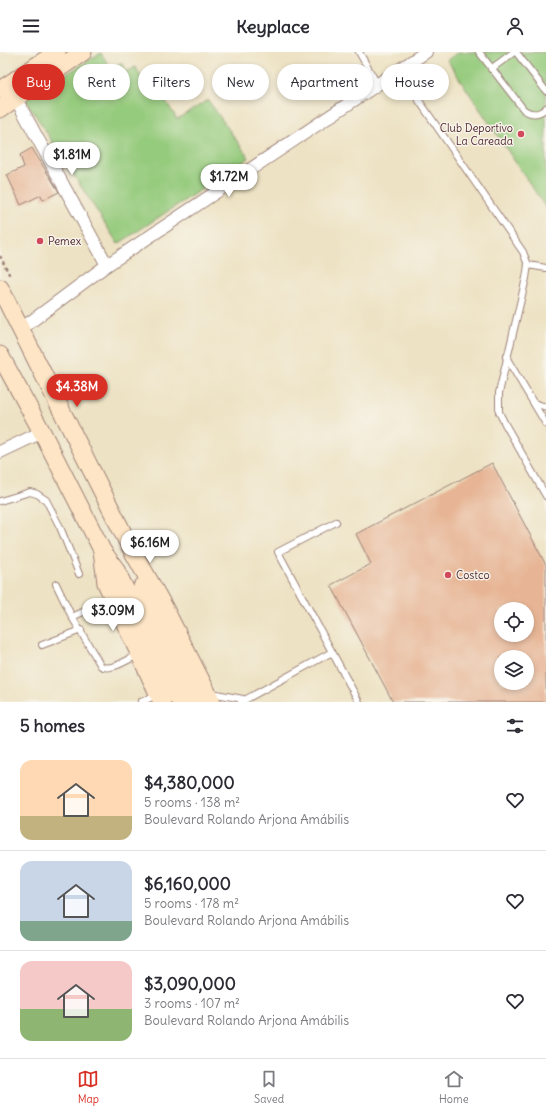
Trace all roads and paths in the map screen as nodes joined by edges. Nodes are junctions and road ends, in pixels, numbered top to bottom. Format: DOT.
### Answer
graph roads {
  1 [pos="57,52"];
  2 [pos="83,52"];
  3 [pos="359,52"];
  4 [pos="426,52"];
  5 [pos="478,52"];
  6 [pos="515,52"];
  7 [pos="407,64"];
  8 [pos="65,65"];
  9 [pos="490,69"];
  10 [pos="381,82"];
  11 [pos="378,84"];
  12 [pos="0,90"];
  13 [pos="546,91"];
  14 [pos="14,100"];
  15 [pos="17,100"];
  16 [pos="419,100"];
  17 [pos="546,108"];
  18 [pos="0,109"];
  19 [pos="107,265"];
  20 [pos="528,265"];
  21 [pos="546,268"];
  22 [pos="0,288"];
  23 [pos="21,330"];
  24 [pos="0,355"];
  25 [pos="506,357"];
  26 [pos="534,403"];
  27 [pos="546,407"];
  28 [pos="546,424"];
  29 [pos="42,432"];
  30 [pos="0,452"];
  31 [pos="546,496"];
  32 [pos="0,501"];
  33 [pos="336,522"];
  34 [pos="127,541"];
  35 [pos="79,574"];
  36 [pos="56,584"];
  37 [pos="129,598"];
  38 [pos="72,617"];
  39 [pos="81,630"];
  40 [pos="42,645"];
  41 [pos="332,652"];
  42 [pos="139,654"];
  43 [pos="202,682"];
  44 [pos="160,698"];
  45 [pos="242,701"];
  46 [pos="141,702"];
  47 [pos="180,702"];
  48 [pos="197,702"];
  49 [pos="212,702"];
  50 [pos="359,702"];
  1 -- 12 [label="main road"];
  2 -- 8 [label="main road"];
  3 -- 11 [label="lane"];
  4 -- 7 [label="street"];
  5 -- 9 [label="lane"];
  6 -- 9 [label="lane"];
  6 -- 13 [label="lane"];
  9 -- 17 [label="lane"];
  10 -- 11 [label="street"];
  11 -- 19 [label="street"];
  14 -- 18 [label="main road"];
  15 -- 19 [label="street"];
  16 -- 20 [label="lane"];
  19 -- 23 [label="street"];
  20 -- 21 [label="lane"];
  20 -- 25 [label="lane"];
  22 -- 23 [label="main road"];
  23 -- 34 [label="main road"];
  24 -- 29 [label="main road"];
  25 -- 26 [label="lane"];
  25 -- 31 [label="lane"];
  26 -- 27 [label="lane"];
  26 -- 28 [label="lane"];
  29 -- 30 [label="street"];
  29 -- 37 [label="main road"];
  32 -- 35 [label="lane"];
  33 -- 41 [label="lane"];
  34 -- 37 [label="main road"];
  34 -- 43 [label="main road"];
  36 -- 38 [label="lane"];
  37 -- 38 [label="lane"];
  37 -- 42 [label="main road"];
  37 -- 47 [label="main road"];
  37 -- 48 [label="main road"];
  38 -- 39 [label="lane"];
  39 -- 40 [label="lane"];
  39 -- 42 [label="lane"];
  41 -- 45 [label="lane"];
  41 -- 50 [label="lane"];
  42 -- 44 [label="main road"];
  43 -- 45 [label="lane"];
  43 -- 49 [label="main road"];
  44 -- 46 [label="lane"];
}
